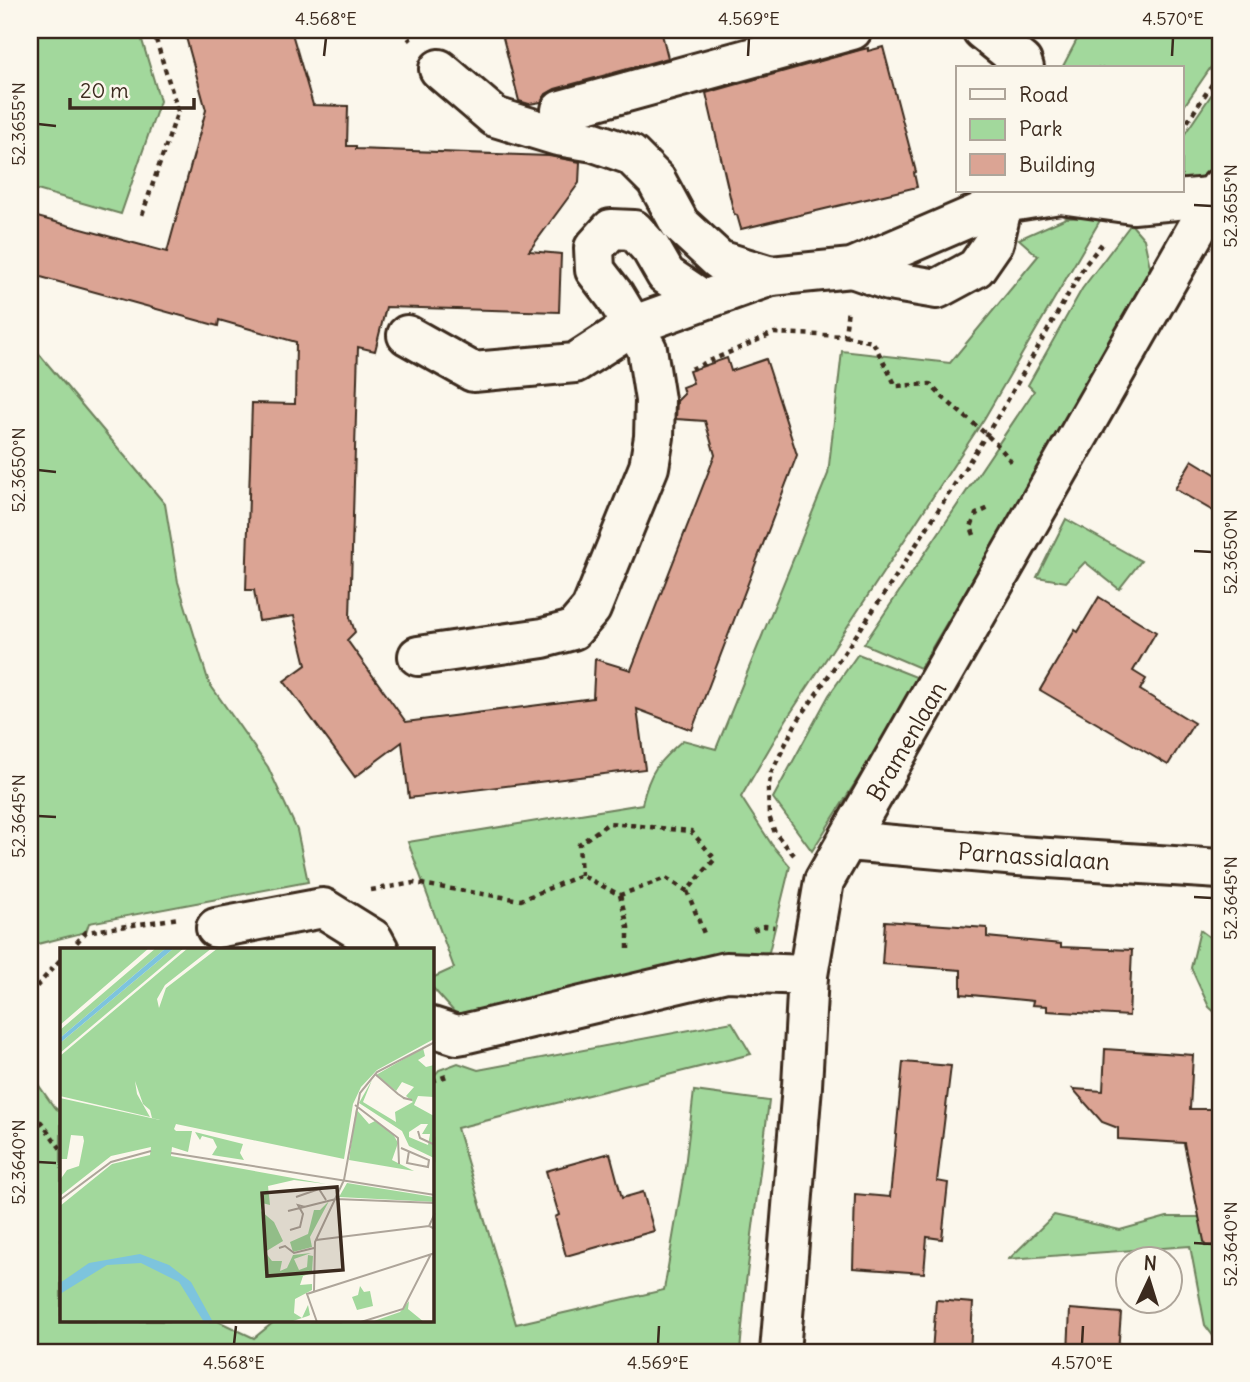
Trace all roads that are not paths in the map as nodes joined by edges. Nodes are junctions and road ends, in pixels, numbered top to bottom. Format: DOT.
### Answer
graph roads {
  1 [pos="852,30"];
  2 [pos="982,30"];
  3 [pos="1024,66"];
  4 [pos="439,69"];
  5 [pos="561,110"];
  6 [pos="1060,192"];
  7 [pos="1219,193"];
  8 [pos="1003,203"];
  9 [pos="852,268"];
  10 [pos="771,276"];
  11 [pos="704,300"];
  12 [pos="632,326"];
  13 [pos="407,335"];
  14 [pos="418,656"];
  15 [pos="848,841"];
  16 [pos="1220,869"];
  17 [pos="216,928"];
  18 [pos="378,948"];
  19 [pos="808,975"];
  20 [pos="434,1028"];
  21 [pos="780,1352"];
  1 -- 5 [label="street"];
  2 -- 3 [label="street"];
  4 -- 10 [label="street"];
  6 -- 7 [label="street"];
  6 -- 8 [label="street"];
  7 -- 15 [label="street, Bramenlaan"];
  8 -- 9 [label="street"];
  8 -- 9 [label="street"];
  9 -- 10 [label="street"];
  10 -- 11 [label="street"];
  11 -- 12 [label="street"];
  11 -- 12 [label="street"];
  12 -- 13 [label="street"];
  12 -- 14 [label="street"];
  15 -- 16 [label="street, Parnassialaan"];
  15 -- 19 [label="street, Bramenlaan"];
  17 -- 18 [label="street"];
  19 -- 20 [label="street"];
  19 -- 21 [label="street, Bramenlaan"];
}
